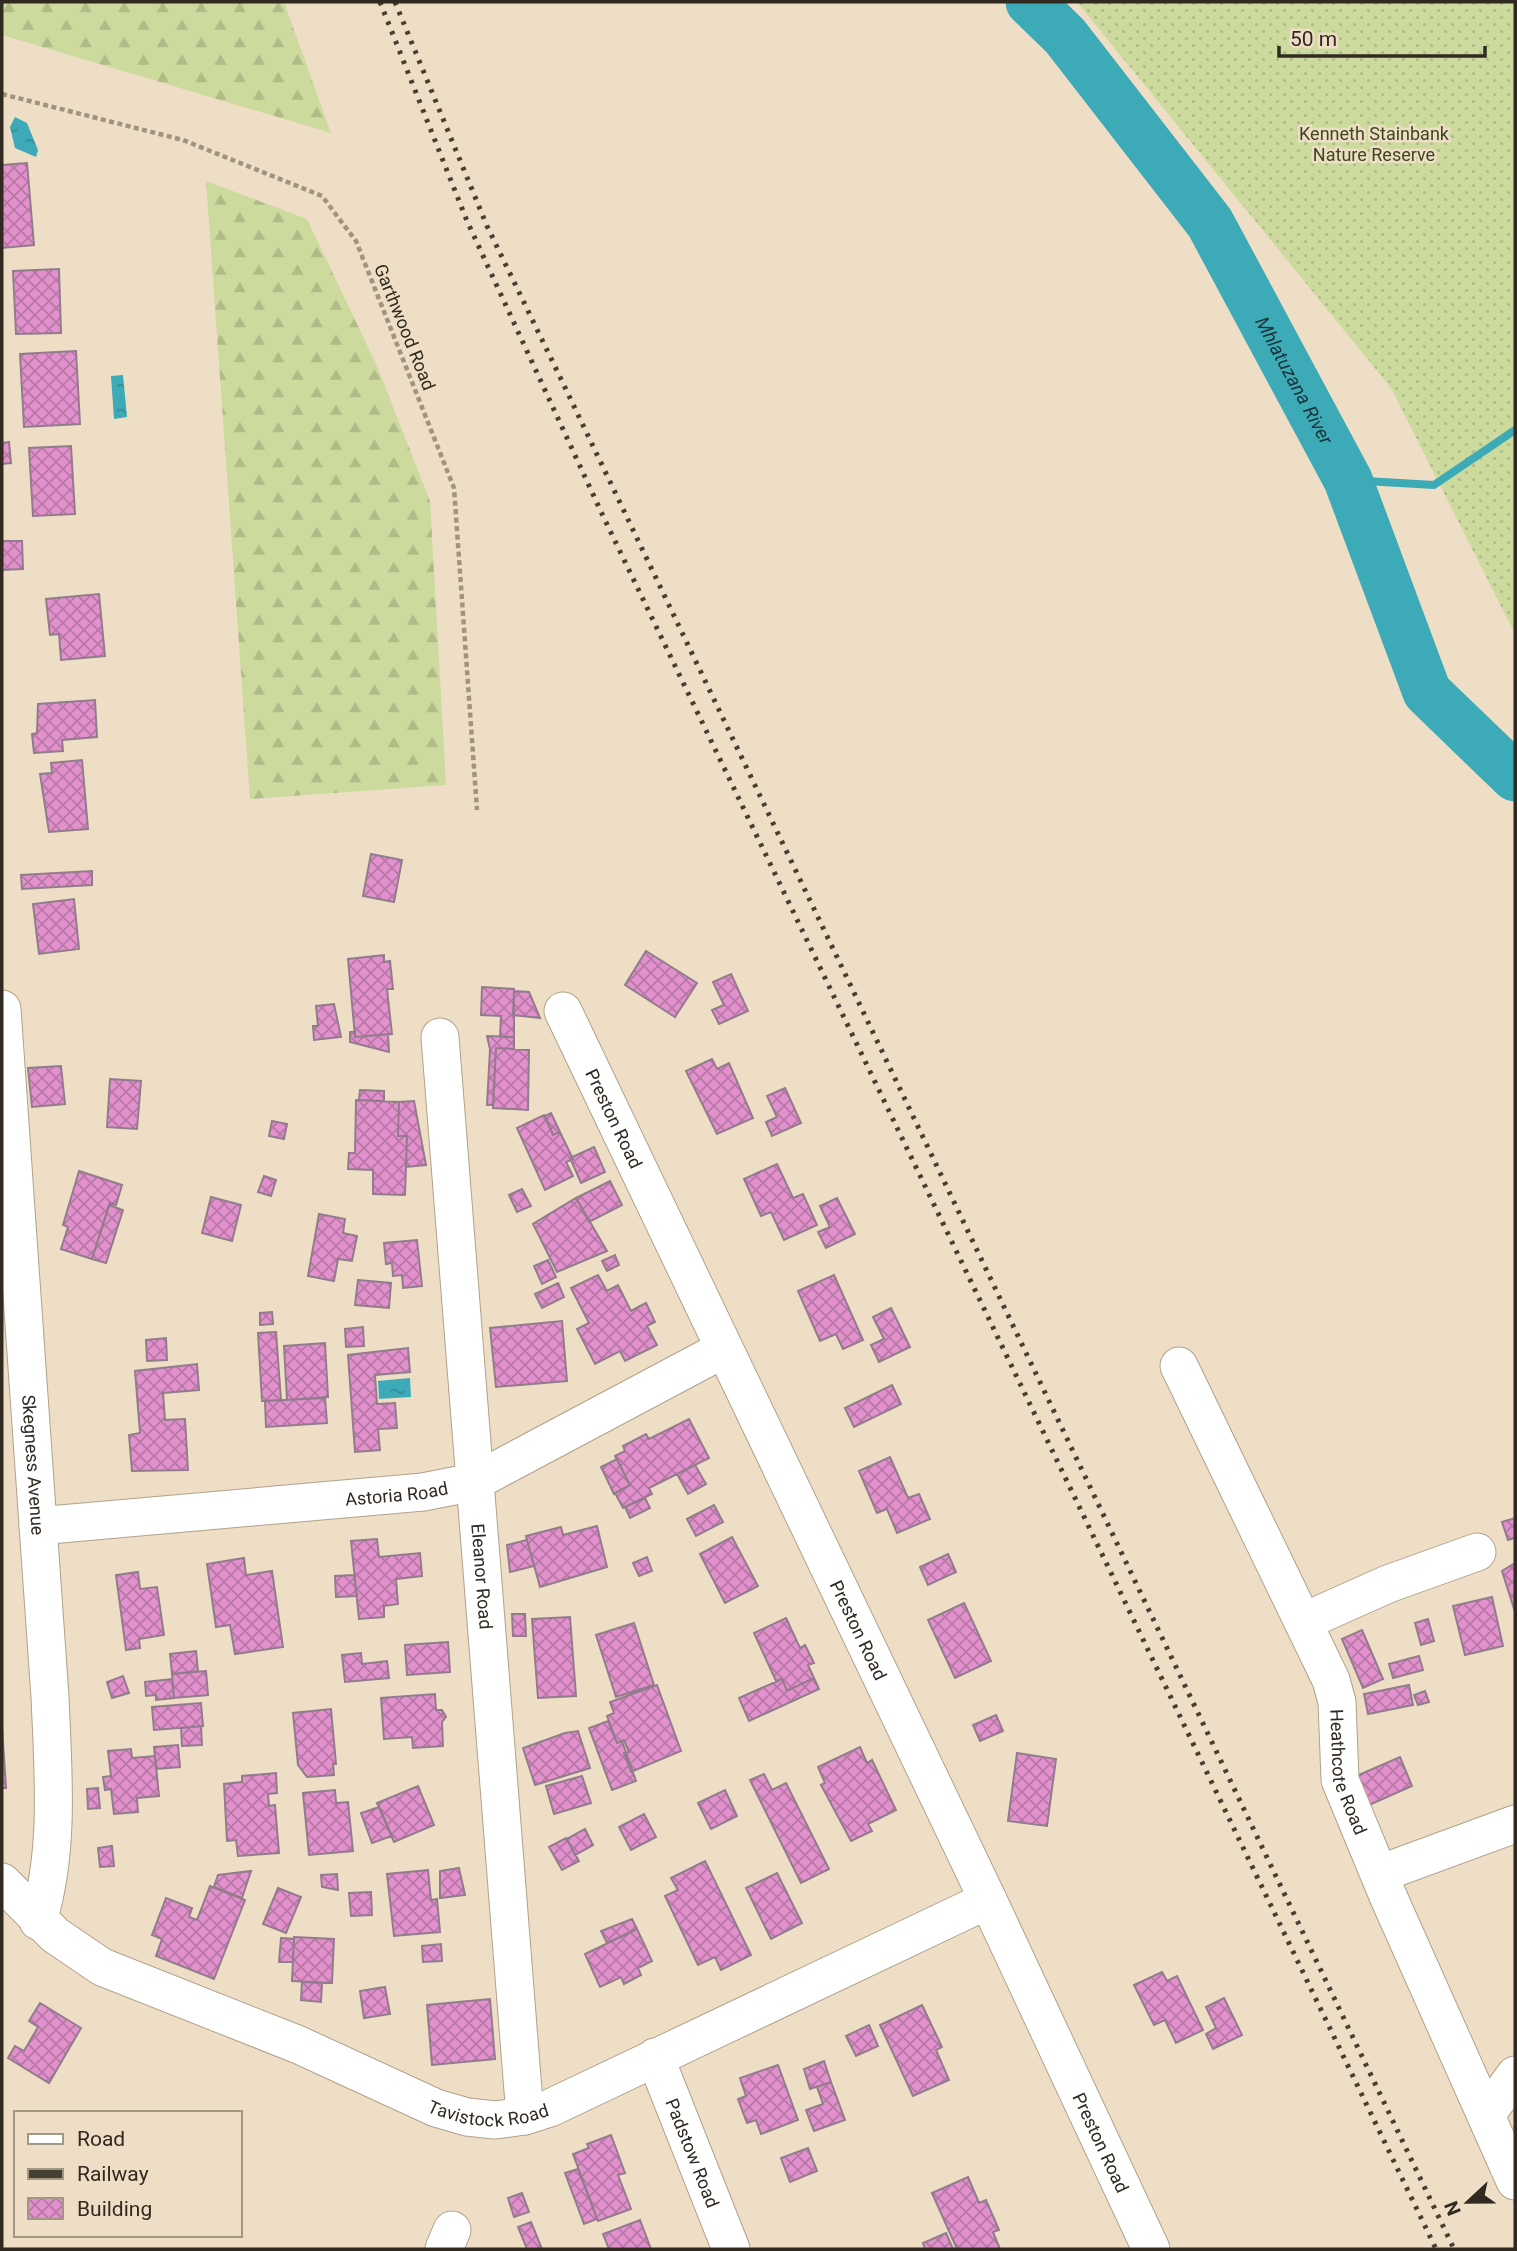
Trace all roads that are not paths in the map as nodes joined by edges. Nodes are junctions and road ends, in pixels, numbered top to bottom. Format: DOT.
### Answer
graph roads {
  1 [pos="2,1009"];
  2 [pos="563,1012"];
  3 [pos="440,1037"];
  4 [pos="722,1350"];
  5 [pos="1179,1366"];
  6 [pos="474,1482"];
  7 [pos="38,1526"];
  8 [pos="1477,1552"];
  9 [pos="1305,1621"];
  10 [pos="1515,1824"];
  11 [pos="1379,1874"];
  12 [pos="2,1882"];
  13 [pos="988,1900"];
  14 [pos="38,1921"];
  15 [pos="655,2057"];
  16 [pos="1515,2075"];
  17 [pos="1486,2115"];
  18 [pos="526,2116"];
  19 [pos="1515,2181"];
  20 [pos="731,2249"];
  21 [pos="1151,2249"];
  1 -- 7 [label="street, Skegness Avenue"];
  2 -- 4 [label="street, Preston Road"];
  3 -- 6 [label="street, Eleanor Road"];
  4 -- 6 [label="street, Astoria Road"];
  4 -- 13 [label="street, Preston Road"];
  5 -- 9 [label="street, Heathcote Road"];
  6 -- 7 [label="street, Astoria Road"];
  6 -- 18 [label="street, Eleanor Road"];
  7 -- 14 [label="street, Skegness Avenue"];
  8 -- 9 [label="street"];
  9 -- 11 [label="street, Heathcote Road"];
  10 -- 11 [label="street"];
  11 -- 17 [label="street, Heathcote Road"];
  12 -- 14 [label="street, Tavistock Road"];
  13 -- 15 [label="street, Tavistock Road"];
  13 -- 21 [label="street, Preston Road"];
  14 -- 18 [label="street, Tavistock Road"];
  15 -- 18 [label="street, Tavistock Road"];
  15 -- 20 [label="street, Padstow Road"];
  16 -- 17 [label="street"];
  17 -- 19 [label="street, Heathcote Road"];
}
